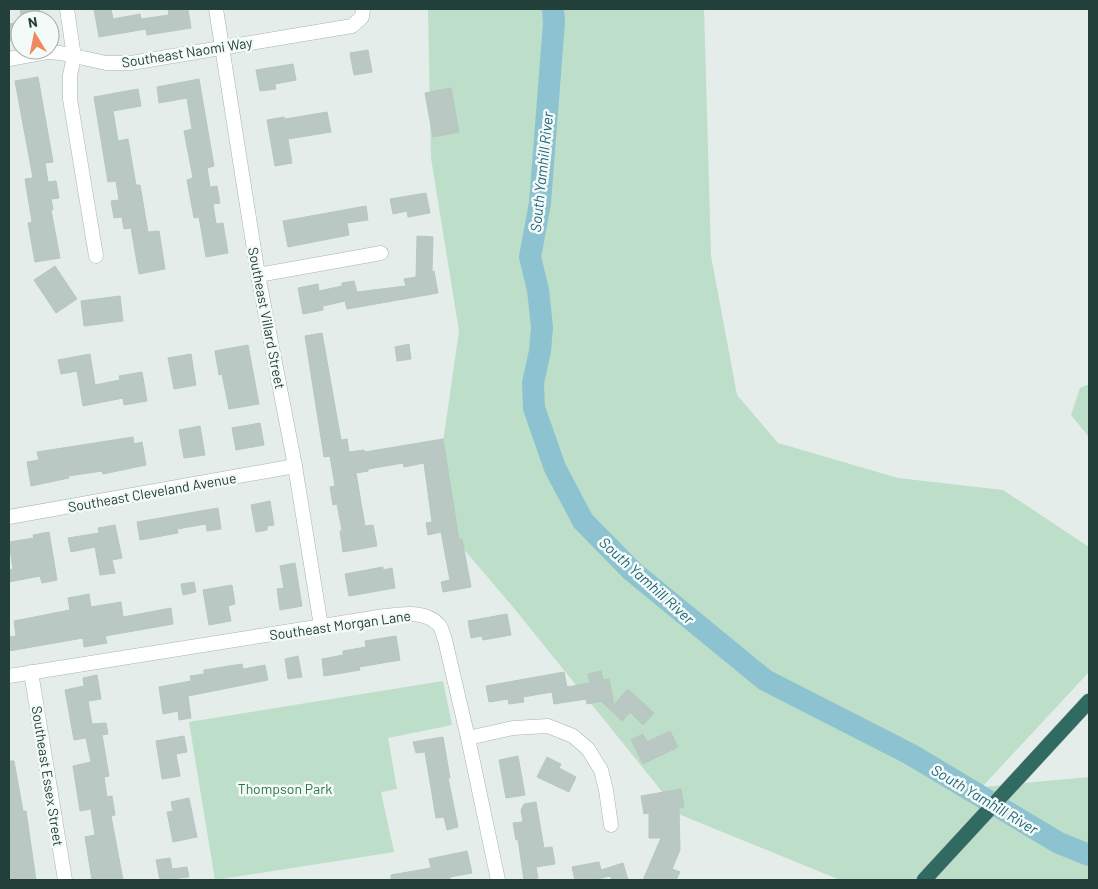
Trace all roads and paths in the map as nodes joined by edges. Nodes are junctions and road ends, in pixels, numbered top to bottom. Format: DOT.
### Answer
graph roads {
  1 [pos="66,9"];
  2 [pos="216,9"];
  3 [pos="363,13"];
  4 [pos="222,47"];
  5 [pos="74,57"];
  6 [pos="9,59"];
  7 [pos="382,253"];
  8 [pos="96,256"];
  9 [pos="258,275"];
  10 [pos="295,466"];
  11 [pos="9,517"];
  12 [pos="321,626"];
  13 [pos="31,672"];
  14 [pos="9,676"];
  15 [pos="1089,701"];
  16 [pos="468,738"];
  17 [pos="611,825"];
  18 [pos="65,880"];
  19 [pos="498,880"];
  20 [pos="924,880"];
  1 -- 5 [label="street"];
  2 -- 4 [label="street, Southeast Villard Street"];
  3 -- 4 [label="street, Southeast Naomi Way"];
  4 -- 5 [label="street, Southeast Naomi Way"];
  4 -- 9 [label="street, Southeast Villard Street"];
  5 -- 6 [label="street, Southeast Naomi Way"];
  5 -- 8 [label="street"];
  7 -- 9 [label="street"];
  9 -- 10 [label="street, Southeast Villard Street"];
  10 -- 11 [label="street, Southeast Cleveland Avenue"];
  10 -- 12 [label="street, Southeast Villard Street"];
  12 -- 13 [label="street, Southeast Morgan Lane"];
  12 -- 16 [label="street, Southeast Morgan Lane"];
  13 -- 14 [label="street, Southeast Morgan Lane"];
  13 -- 18 [label="street, Southeast Essex Street"];
  15 -- 20 [label="highway"];
  16 -- 17 [label="street"];
  16 -- 19 [label="street, Southeast Morgan Lane"];
}
